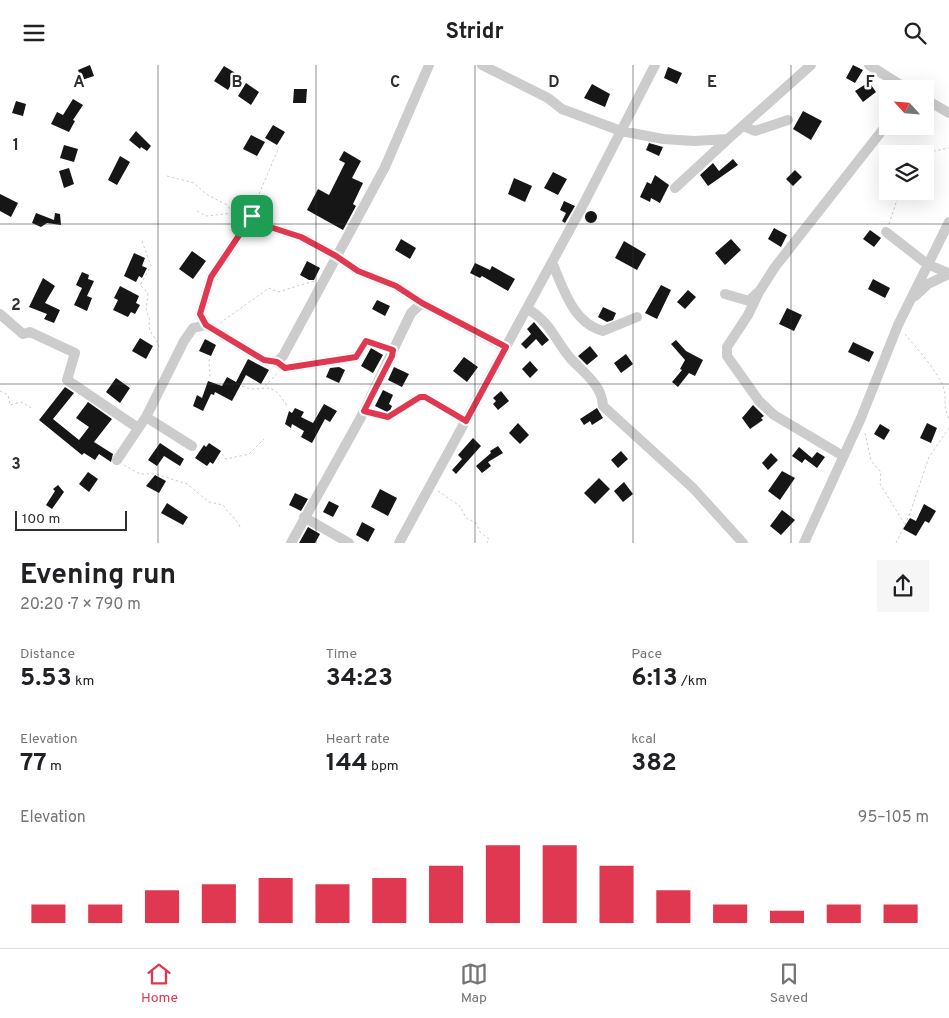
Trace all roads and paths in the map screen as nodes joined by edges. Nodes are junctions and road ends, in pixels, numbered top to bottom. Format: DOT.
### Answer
graph roads {
  1 [pos="430,65"];
  2 [pos="482,65"];
  3 [pos="655,65"];
  4 [pos="811,65"];
  5 [pos="868,65"];
  6 [pos="892,80"];
  7 [pos="934,104"];
  8 [pos="949,113"];
  9 [pos="788,120"];
  10 [pos="743,126"];
  11 [pos="621,131"];
  12 [pos="879,134"];
  13 [pos="728,139"];
  14 [pos="279,147"];
  15 [pos="949,148"];
  16 [pos="934,151"];
  17 [pos="167,176"];
  18 [pos="675,189"];
  19 [pos="897,200"];
  20 [pos="197,211"];
  21 [pos="243,214"];
  22 [pos="949,222"];
  23 [pos="886,232"];
  24 [pos="142,241"];
  25 [pos="336,256"];
  26 [pos="552,262"];
  27 [pos="928,264"];
  28 [pos="949,274"];
  29 [pos="325,278"];
  30 [pos="758,292"];
  31 [pos="725,294"];
  32 [pos="910,300"];
  33 [pos="422,303"];
  34 [pos="528,309"];
  35 [pos="0,314"];
  36 [pos="637,317"];
  37 [pos="206,325"];
  38 [pos="898,325"];
  39 [pos="216,330"];
  40 [pos="159,347"];
  41 [pos="506,347"];
  42 [pos="393,350"];
  43 [pos="356,357"];
  44 [pos="210,359"];
  45 [pos="281,365"];
  46 [pos="210,378"];
  47 [pos="242,385"];
  48 [pos="264,386"];
  49 [pos="0,391"];
  50 [pos="286,406"];
  51 [pos="33,409"];
  52 [pos="364,411"];
  53 [pos="146,417"];
  54 [pos="861,418"];
  55 [pos="949,419"];
  56 [pos="466,421"];
  57 [pos="138,428"];
  58 [pos="949,428"];
  59 [pos="264,439"];
  60 [pos="192,446"];
  61 [pos="222,454"];
  62 [pos="844,455"];
  63 [pos="117,460"];
  64 [pos="430,485"];
  65 [pos="304,517"];
  66 [pos="904,523"];
  67 [pos="240,527"];
  68 [pos="291,543"];
  69 [pos="349,543"];
  70 [pos="398,543"];
  71 [pos="487,543"];
  72 [pos="743,543"];
  73 [pos="804,543"];
  74 [pos="896,543"];
  1 -- 25 [label="street"];
  2 -- 11 [label="street"];
  3 -- 11 [label="street"];
  4 -- 10 [label="street"];
  5 -- 6 [label="street"];
  7 -- 8 [label="street"];
  9 -- 10 [label="street"];
  10 -- 13 [label="street"];
  11 -- 13 [label="street"];
  11 -- 26 [label="street"];
  12 -- 30 [label="street"];
  13 -- 18 [label="street"];
  14 -- 21 [label="path"];
  15 -- 16 [label="path"];
  17 -- 21 [label="path"];
  19 -- 23 [label="path"];
  20 -- 21 [label="path"];
  21 -- 25 [label="street"];
  21 -- 37 [label="street"];
  22 -- 27 [label="street"];
  23 -- 27 [label="street"];
  24 -- 40 [label="path"];
  25 -- 29 [label="street"];
  25 -- 33 [label="street"];
  26 -- 34 [label="street"];
  26 -- 36 [label="street"];
  27 -- 28 [label="street"];
  27 -- 32 [label="street"];
  28 -- 32 [label="street"];
  29 -- 39 [label="path"];
  29 -- 45 [label="street"];
  30 -- 31 [label="street"];
  30 -- 62 [label="street"];
  32 -- 38 [label="street"];
  33 -- 41 [label="street"];
  33 -- 42 [label="street"];
  34 -- 41 [label="street"];
  34 -- 72 [label="street"];
  35 -- 57 [label="street"];
  37 -- 39 [label="street"];
  37 -- 53 [label="street"];
  38 -- 54 [label="street"];
  38 -- 55 [label="path"];
  39 -- 45 [label="street"];
  41 -- 56 [label="street"];
  42 -- 43 [label="path"];
  42 -- 52 [label="street"];
  43 -- 45 [label="street"];
  44 -- 46 [label="path"];
  45 -- 48 [label="path"];
  47 -- 48 [label="path"];
  48 -- 50 [label="path"];
  49 -- 51 [label="path"];
  52 -- 56 [label="path"];
  52 -- 65 [label="street"];
  53 -- 57 [label="street"];
  53 -- 60 [label="street"];
  54 -- 62 [label="street"];
  54 -- 66 [label="path"];
  56 -- 64 [label="street"];
  57 -- 63 [label="street"];
  58 -- 66 [label="path"];
  59 -- 61 [label="path"];
  62 -- 73 [label="street"];
  63 -- 67 [label="path"];
  64 -- 70 [label="street"];
  64 -- 71 [label="path"];
  65 -- 68 [label="street"];
  65 -- 69 [label="street"];
  66 -- 74 [label="path"];
}
